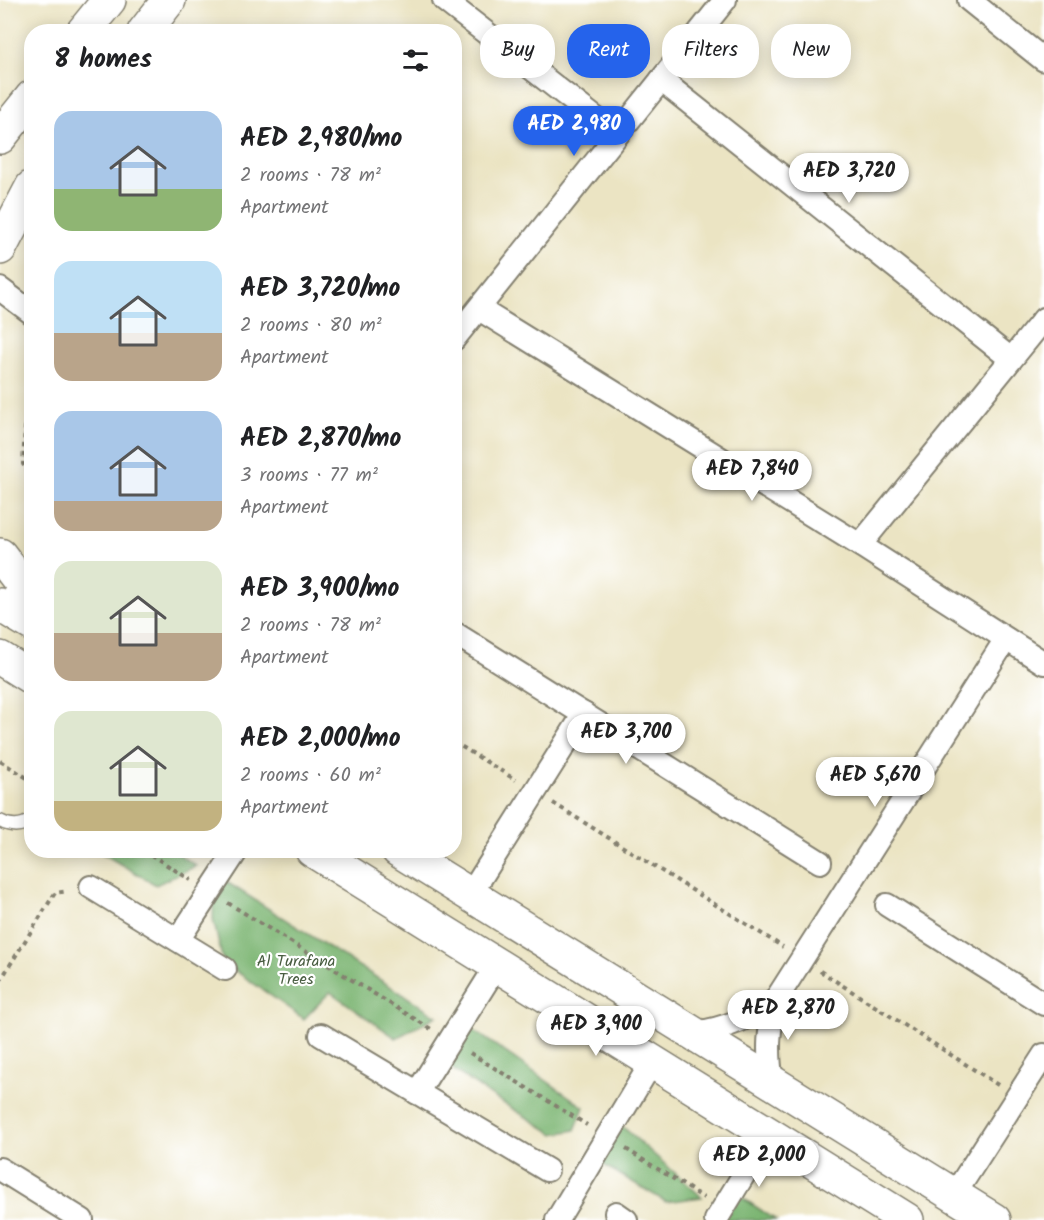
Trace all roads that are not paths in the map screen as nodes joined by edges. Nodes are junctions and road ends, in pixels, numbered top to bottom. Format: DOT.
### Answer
graph roads {
  1 [pos="109,0"];
  2 [pos="169,0"];
  3 [pos="444,0"];
  4 [pos="725,0"];
  5 [pos="969,0"];
  6 [pos="90,24"];
  7 [pos="150,24"];
  8 [pos="1044,60"];
  9 [pos="662,80"];
  10 [pos="617,135"];
  11 [pos="24,182"];
  12 [pos="24,202"];
  13 [pos="0,209"];
  14 [pos="0,248"];
  15 [pos="0,289"];
  16 [pos="24,307"];
  17 [pos="479,309"];
  18 [pos="1044,319"];
  19 [pos="462,329"];
  20 [pos="1011,359"];
  21 [pos="860,545"];
  22 [pos="0,555"];
  23 [pos="24,586"];
  24 [pos="0,605"];
  25 [pos="24,619"];
  26 [pos="462,638"];
  27 [pos="1006,639"];
  28 [pos="0,658"];
  29 [pos="1044,663"];
  30 [pos="20,675"];
  31 [pos="584,714"];
  32 [pos="0,821"];
  33 [pos="24,824"];
  34 [pos="232,858"];
  35 [pos="325,858"];
  36 [pos="411,858"];
  37 [pos="820,862"];
  38 [pos="91,887"];
  39 [pos="470,895"];
  40 [pos="887,905"];
  41 [pos="178,940"];
  42 [pos="497,965"];
  43 [pos="225,969"];
  44 [pos="777,998"];
  45 [pos="1044,1004"];
  46 [pos="585,1019"];
  47 [pos="695,1033"];
  48 [pos="321,1035"];
  49 [pos="1044,1055"];
  50 [pos="651,1062"];
  51 [pos="772,1082"];
  52 [pos="417,1093"];
  53 [pos="768,1135"];
  54 [pos="0,1169"];
  55 [pos="547,1170"];
  56 [pos="954,1195"];
  57 [pos="82,1220"];
  58 [pos="557,1220"];
  59 [pos="716,1220"];
  60 [pos="907,1220"];
  61 [pos="994,1220"];
  1 -- 6 [label="main road"];
  2 -- 7 [label="main road"];
  3 -- 10 [label="street"];
  4 -- 9 [label="street"];
  5 -- 8 [label="street"];
  9 -- 10 [label="street"];
  9 -- 20 [label="street"];
  10 -- 17 [label="street"];
  11 -- 13 [label="main road"];
  12 -- 14 [label="main road"];
  15 -- 16 [label="street"];
  17 -- 19 [label="street"];
  17 -- 21 [label="street"];
  18 -- 20 [label="street"];
  20 -- 21 [label="street"];
  21 -- 27 [label="street"];
  22 -- 23 [label="main road"];
  24 -- 25 [label="main road"];
  26 -- 31 [label="street"];
  27 -- 29 [label="street"];
  27 -- 44 [label="street"];
  28 -- 30 [label="main road"];
  31 -- 37 [label="street"];
  31 -- 39 [label="street"];
  32 -- 33 [label="lane"];
  34 -- 41 [label="street"];
  35 -- 42 [label="main road"];
  36 -- 39 [label="main road"];
  38 -- 41 [label="street"];
  39 -- 47 [label="main road"];
  40 -- 45 [label="street"];
  41 -- 43 [label="street"];
  42 -- 46 [label="main road"];
  42 -- 52 [label="street"];
  44 -- 47 [label="street"];
  44 -- 51 [label="street"];
  46 -- 47 [label="main road"];
  46 -- 50 [label="main road"];
  47 -- 51 [label="main road"];
  48 -- 52 [label="street"];
  49 -- 56 [label="street"];
  50 -- 53 [label="main road"];
  50 -- 58 [label="street"];
  51 -- 56 [label="main road"];
  52 -- 55 [label="street"];
  53 -- 59 [label="street"];
  53 -- 60 [label="main road"];
  54 -- 57 [label="street"];
  56 -- 61 [label="main road"];
}
